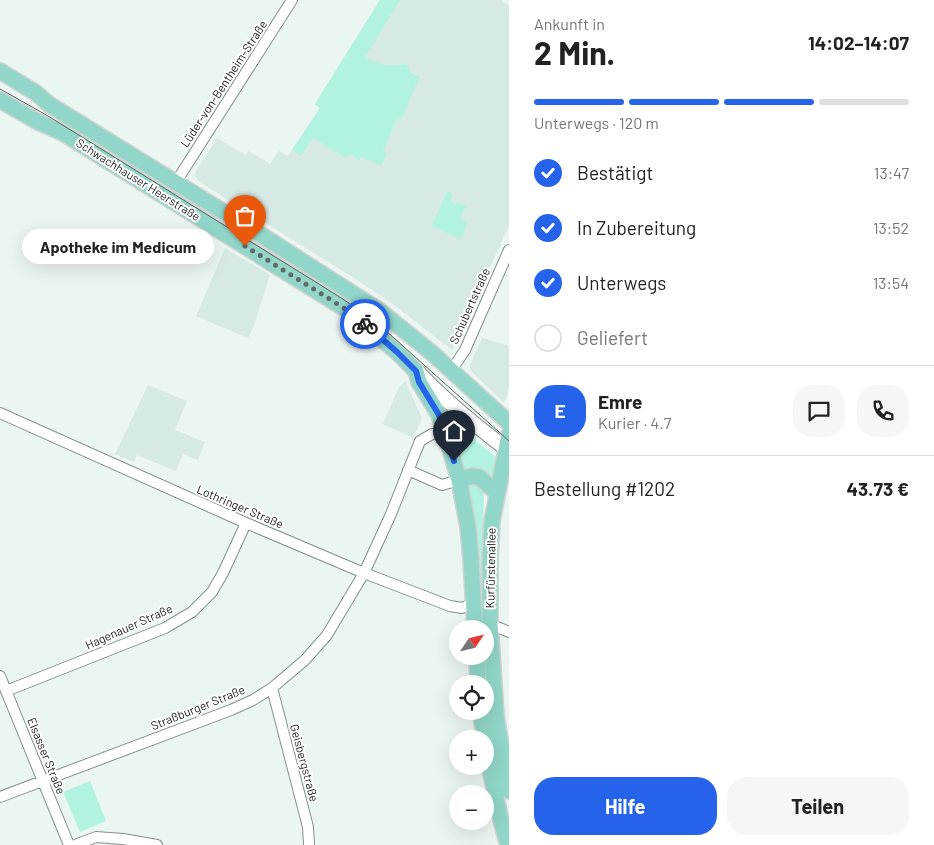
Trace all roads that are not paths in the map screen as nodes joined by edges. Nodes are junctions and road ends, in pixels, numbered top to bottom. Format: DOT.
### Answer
graph roads {
  1 [pos="292,0"];
  2 [pos="0,72"];
  3 [pos="0,100"];
  4 [pos="176,182"];
  5 [pos="509,250"];
  6 [pos="451,370"];
  7 [pos="416,371"];
  8 [pos="0,413"];
  9 [pos="509,423"];
  10 [pos="446,434"];
  11 [pos="508,445"];
  12 [pos="408,470"];
  13 [pos="459,480"];
  14 [pos="497,493"];
  15 [pos="246,523"];
  16 [pos="364,573"];
  17 [pos="474,602"];
  18 [pos="475,620"];
  19 [pos="490,620"];
  20 [pos="494,626"];
  21 [pos="509,632"];
  22 [pos="493,665"];
  23 [pos="0,676"];
  24 [pos="272,688"];
  25 [pos="6,691"];
  26 [pos="491,775"];
  27 [pos="42,781"];
  28 [pos="509,792"];
  29 [pos="0,797"];
  30 [pos="69,845"];
  31 [pos="75,845"];
  32 [pos="157,845"];
  33 [pos="309,845"];
  34 [pos="508,845"];
  1 -- 4 [label="street, Lüder-von-Bentheim-Straße"];
  2 -- 4 [label="main road, Schwachhauser Heerstraße"];
  3 -- 7 [label="main road, Schwachhauser Heerstraße"];
  4 -- 6 [label="main road, Schwachhauser Heerstraße"];
  5 -- 6 [label="street, Schubertstraße"];
  6 -- 9 [label="main road, Schwachhauser Heerstraße"];
  7 -- 10 [label="main road, Kurfürstenallee"];
  7 -- 11 [label="main road, Schwachhauser Heerstraße"];
  8 -- 15 [label="street, Lothringer Straße"];
  10 -- 12 [label="street, Straßburger Straße"];
  10 -- 13 [label="main road, Kurfürstenallee"];
  11 -- 14 [label="main road, Kurfürstenallee"];
  12 -- 13 [label="street"];
  12 -- 16 [label="street, Straßburger Straße"];
  13 -- 14 [label="main road"];
  13 -- 17 [label="main road, Kurfürstenallee"];
  14 -- 19 [label="main road, Kurfürstenallee"];
  15 -- 16 [label="street, Lothringer Straße"];
  15 -- 25 [label="street, Hagenauer Straße"];
  16 -- 17 [label="street, Lothringer Straße"];
  16 -- 24 [label="street, Straßburger Straße"];
  17 -- 18 [label="main road, Kurfürstenallee"];
  20 -- 21 [label="street"];
  22 -- 28 [label="main road, Kurfürstenallee"];
  23 -- 25 [label="street, Elsasser Straße"];
  24 -- 27 [label="street, Straßburger Straße"];
  24 -- 33 [label="street, Geisbergstraße"];
  25 -- 27 [label="street, Elsasser Straße"];
  26 -- 34 [label="main road"];
  27 -- 29 [label="street, Straßburger Straße"];
  27 -- 30 [label="street, Elsasser Straße"];
  31 -- 32 [label="street"];
}
